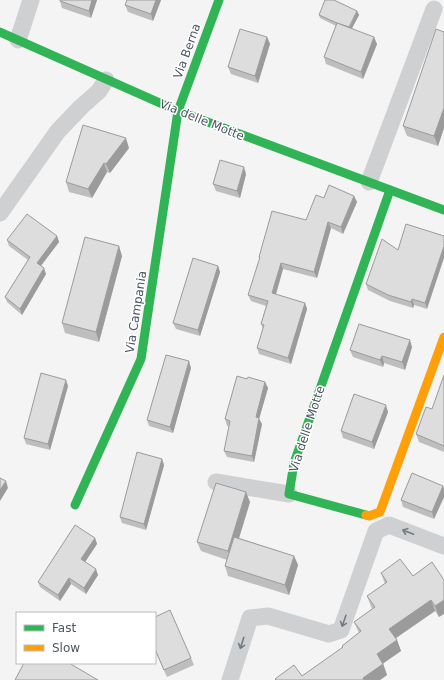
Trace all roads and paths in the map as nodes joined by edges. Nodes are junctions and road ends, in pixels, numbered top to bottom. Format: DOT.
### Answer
graph roads {
  1 [pos="31,0"];
  2 [pos="219,0"];
  3 [pos="434,9"];
  4 [pos="0,32"];
  5 [pos="18,40"];
  6 [pos="106,80"];
  7 [pos="178,111"];
  8 [pos="369,182"];
  9 [pos="390,190"];
  10 [pos="444,210"];
  11 [pos="0,213"];
  12 [pos="444,337"];
  13 [pos="216,482"];
  14 [pos="289,494"];
  15 [pos="75,505"];
  16 [pos="444,546"];
  17 [pos="230,680"];
  1 -- 5 [label="street"];
  2 -- 7 [label="street, Via Berna"];
  3 -- 8 [label="street"];
  4 -- 5 [label="street, Via delle Motte"];
  5 -- 6 [label="street, Via delle Motte"];
  6 -- 7 [label="street, Via delle Motte"];
  6 -- 11 [label="street"];
  7 -- 8 [label="street, Via delle Motte"];
  7 -- 15 [label="street, Via Campania"];
  8 -- 9 [label="street, Via delle Motte"];
  9 -- 10 [label="street, Via delle Motte"];
  9 -- 14 [label="street, Via delle Motte"];
  12 -- 14 [label="street"];
  13 -- 14 [label="street"];
  16 -- 17 [label="street, one-way"];
}
